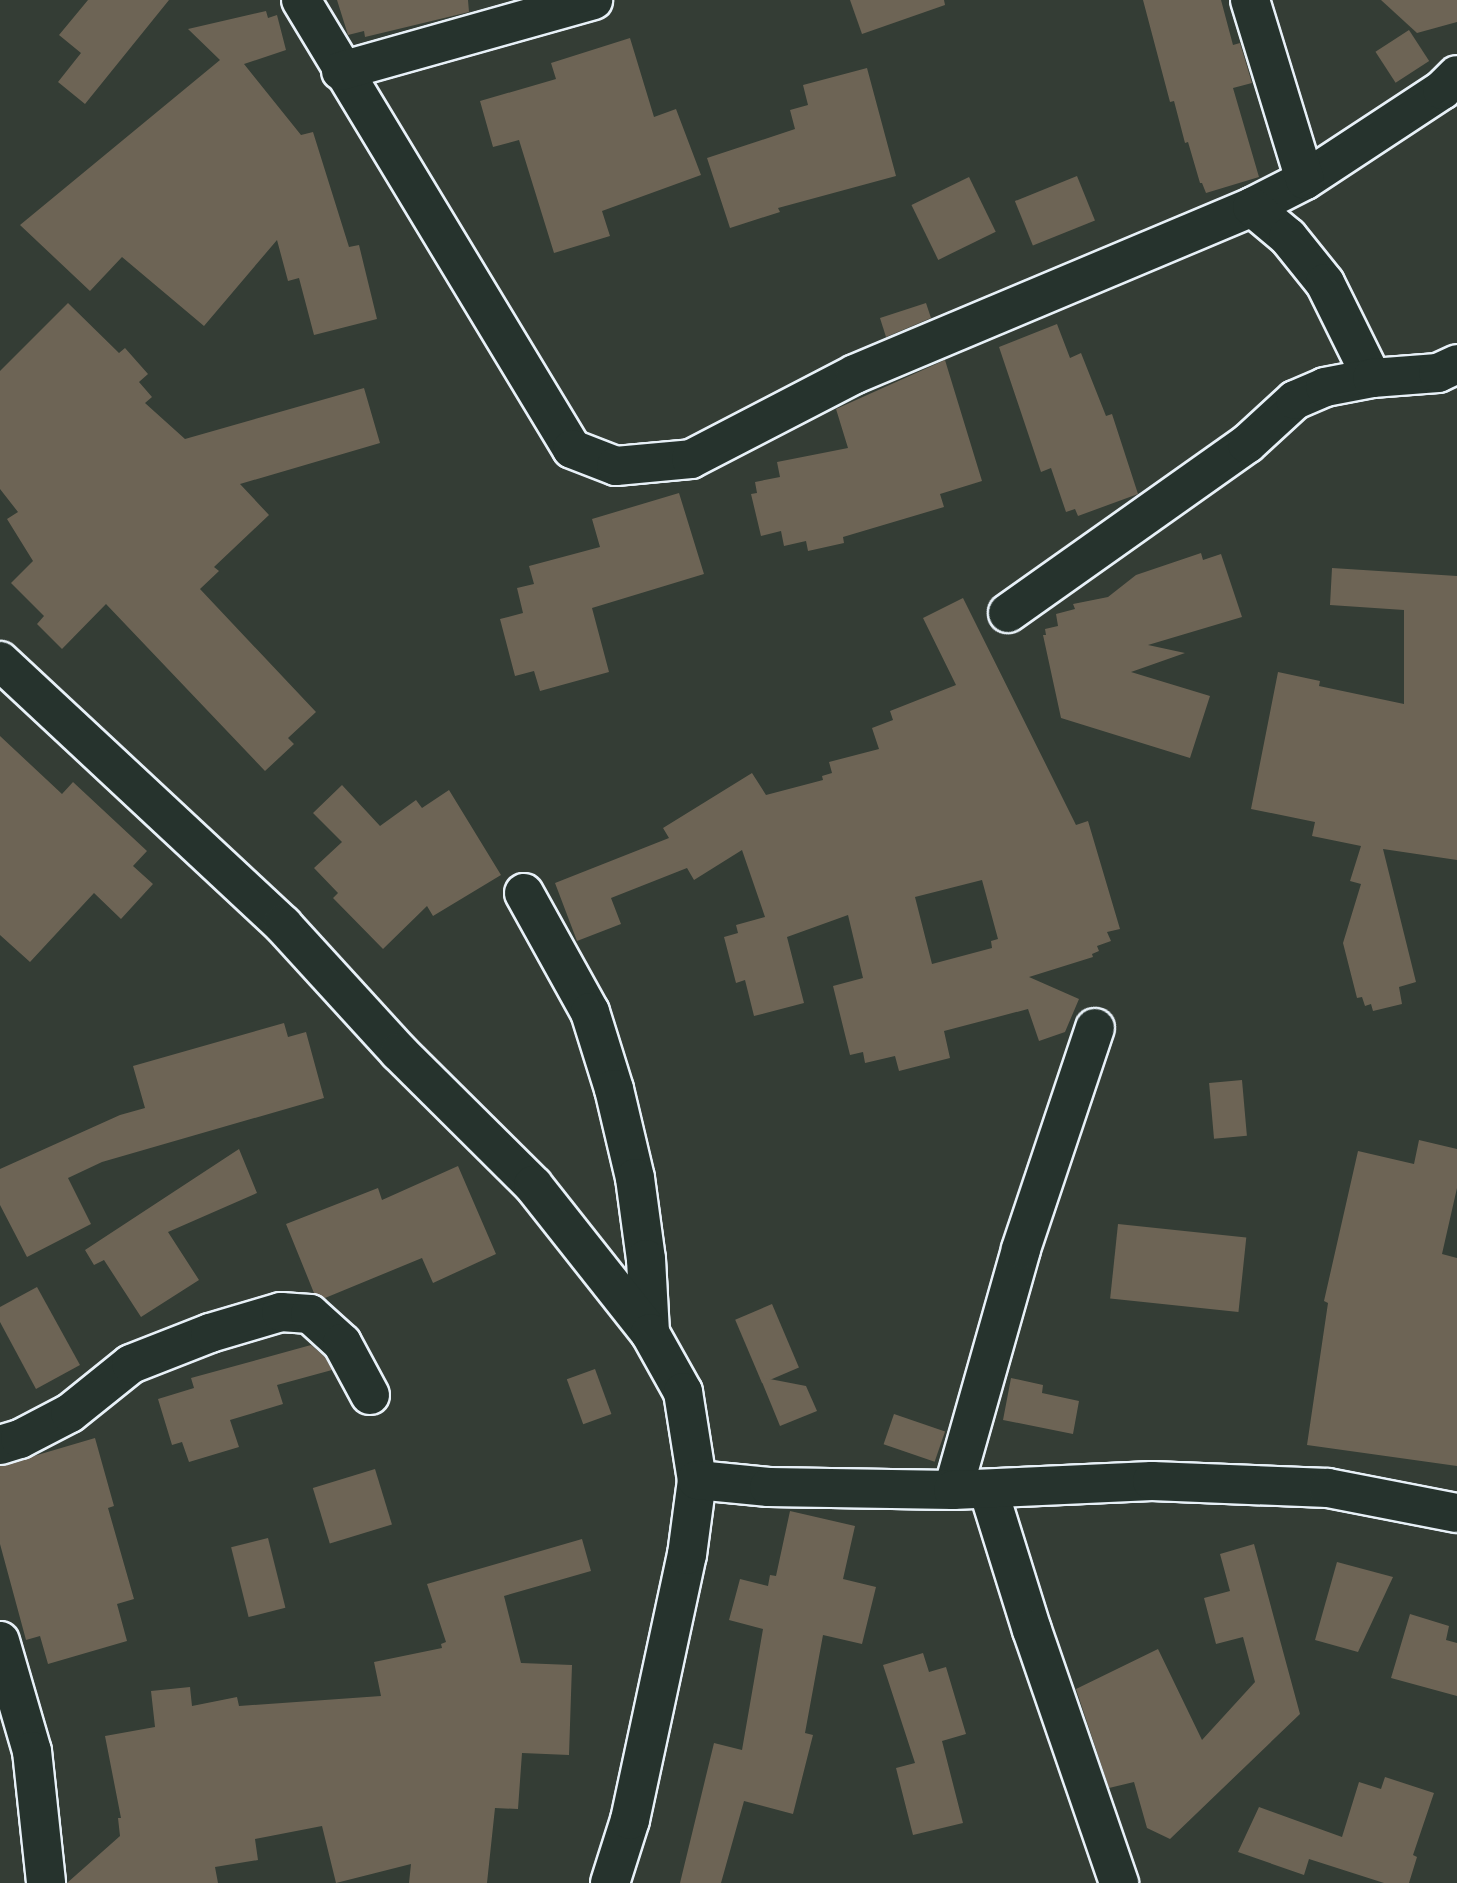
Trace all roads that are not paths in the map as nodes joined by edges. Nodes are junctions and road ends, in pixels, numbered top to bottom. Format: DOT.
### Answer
graph roads {
  1 [pos="301,0"];
  2 [pos="593,0"];
  3 [pos="1250,0"];
  4 [pos="341,71"];
  5 [pos="1457,75"];
  6 [pos="1304,180"];
  7 [pos="1252,207"];
  8 [pos="1457,364"];
  9 [pos="1372,378"];
  10 [pos="1008,613"];
  11 [pos="0,661"];
  12 [pos="524,893"];
  13 [pos="1095,1028"];
  14 [pos="650,1333"];
  15 [pos="370,1395"];
  16 [pos="0,1445"];
  17 [pos="697,1480"];
  18 [pos="971,1489"];
  19 [pos="1457,1513"];
  20 [pos="0,1641"];
  21 [pos="46,1883"];
  22 [pos="610,1883"];
  23 [pos="1119,1883"];
  1 -- 4 [label="street"];
  2 -- 4 [label="street"];
  3 -- 6 [label="street"];
  4 -- 7 [label="street"];
  5 -- 6 [label="street"];
  6 -- 7 [label="street"];
  7 -- 9 [label="street"];
  8 -- 9 [label="street"];
  9 -- 10 [label="street"];
  11 -- 14 [label="street"];
  12 -- 14 [label="street"];
  13 -- 18 [label="street"];
  14 -- 17 [label="street"];
  15 -- 16 [label="street"];
  17 -- 18 [label="street"];
  17 -- 22 [label="street"];
  18 -- 19 [label="street"];
  18 -- 23 [label="street"];
  20 -- 21 [label="street"];
}
